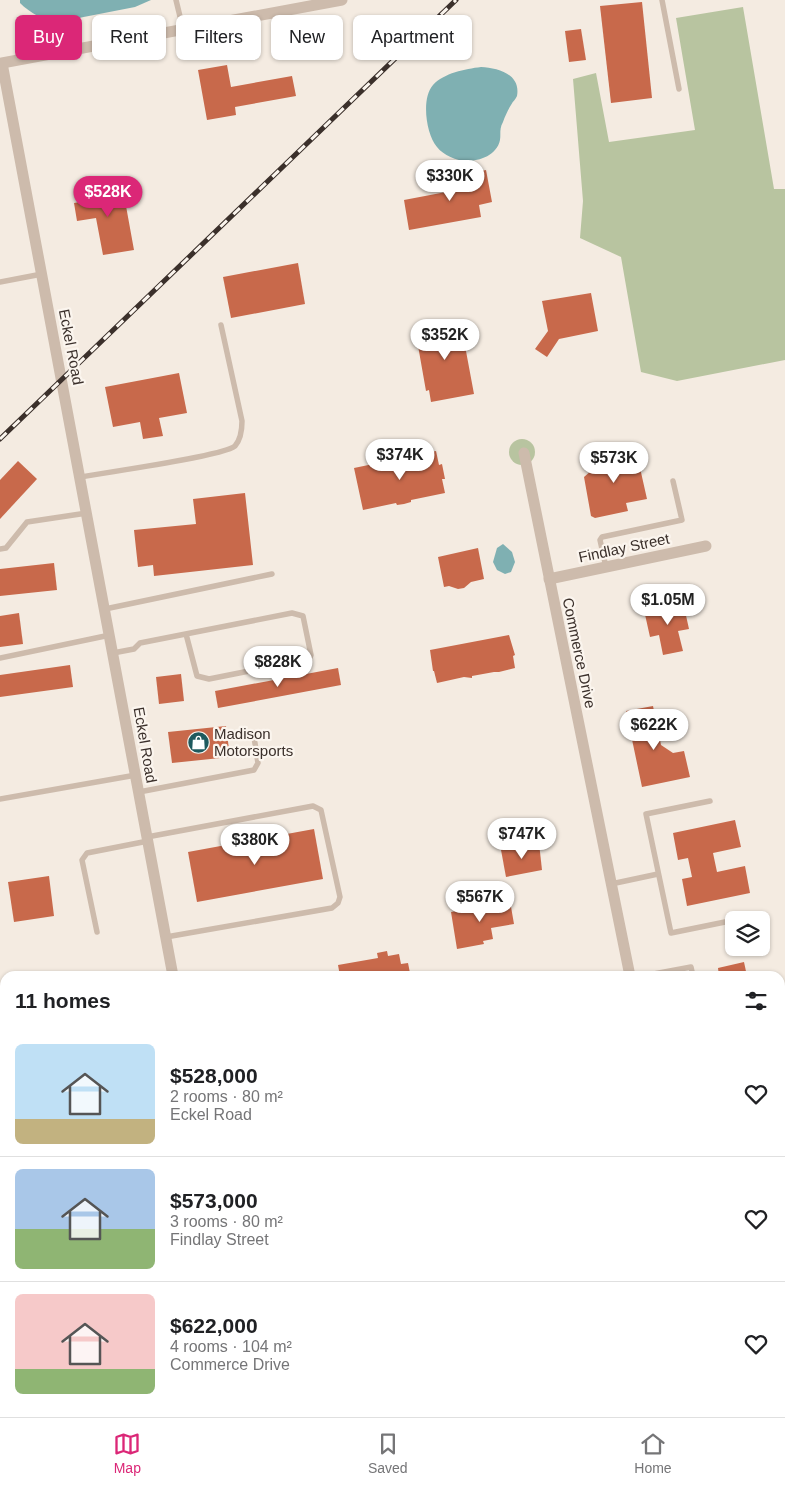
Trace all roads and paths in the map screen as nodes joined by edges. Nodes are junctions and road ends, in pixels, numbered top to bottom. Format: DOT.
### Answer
graph roads {
  1 [pos="176,0"];
  2 [pos="342,0"];
  3 [pos="662,0"];
  4 [pos="179,15"];
  5 [pos="259,15"];
  6 [pos="176,30"];
  7 [pos="1,63"];
  8 [pos="678,89"];
  9 [pos="42,274"];
  10 [pos="0,282"];
  11 [pos="221,325"];
  12 [pos="524,453"];
  13 [pos="80,477"];
  14 [pos="673,481"];
  15 [pos="87,513"];
  16 [pos="706,546"];
  17 [pos="0,549"];
  18 [pos="606,567"];
  19 [pos="272,574"];
  20 [pos="549,579"];
  21 [pos="105,609"];
  22 [pos="186,634"];
  23 [pos="110,636"];
  24 [pos="113,653"];
  25 [pos="0,658"];
  26 [pos="254,737"];
  27 [pos="136,776"];
  28 [pos="139,792"];
  29 [pos="0,800"];
  30 [pos="710,801"];
  31 [pos="147,839"];
  32 [pos="658,874"];
  33 [pos="611,884"];
  34 [pos="725,922"];
  35 [pos="97,932"];
  36 [pos="166,937"];
  37 [pos="172,971"];
  38 [pos="629,971"];
  39 [pos="670,971"];
  40 [pos="692,971"];
  1 -- 4 [label="lane"];
  2 -- 5 [label="street, Eckel Road"];
  3 -- 8 [label="lane"];
  6 -- 7 [label="street, Eckel Road"];
  7 -- 9 [label="street, Eckel Road"];
  9 -- 10 [label="lane"];
  9 -- 13 [label="street, Eckel Road"];
  11 -- 13 [label="lane"];
  12 -- 20 [label="street, Commerce Drive"];
  13 -- 15 [label="street, Eckel Road"];
  14 -- 18 [label="lane"];
  15 -- 17 [label="lane"];
  15 -- 21 [label="street, Eckel Road"];
  16 -- 18 [label="street, Findlay Street"];
  18 -- 20 [label="street, Findlay Street"];
  19 -- 21 [label="lane"];
  20 -- 33 [label="street, Commerce Drive"];
  21 -- 23 [label="street, Eckel Road"];
  22 -- 22 [label="lane"];
  22 -- 24 [label="lane"];
  23 -- 24 [label="street, Eckel Road"];
  23 -- 25 [label="lane"];
  24 -- 27 [label="street, Eckel Road"];
  26 -- 28 [label="lane"];
  27 -- 28 [label="street, Eckel Road"];
  27 -- 29 [label="lane"];
  28 -- 31 [label="street, Eckel Road"];
  30 -- 32 [label="lane"];
  31 -- 35 [label="lane"];
  31 -- 36 [label="street, Eckel Road"];
  31 -- 36 [label="lane"];
  32 -- 33 [label="lane"];
  32 -- 34 [label="lane"];
  33 -- 38 [label="street, Commerce Drive"];
  36 -- 37 [label="street, Eckel Road"];
  39 -- 40 [label="lane"];
}
